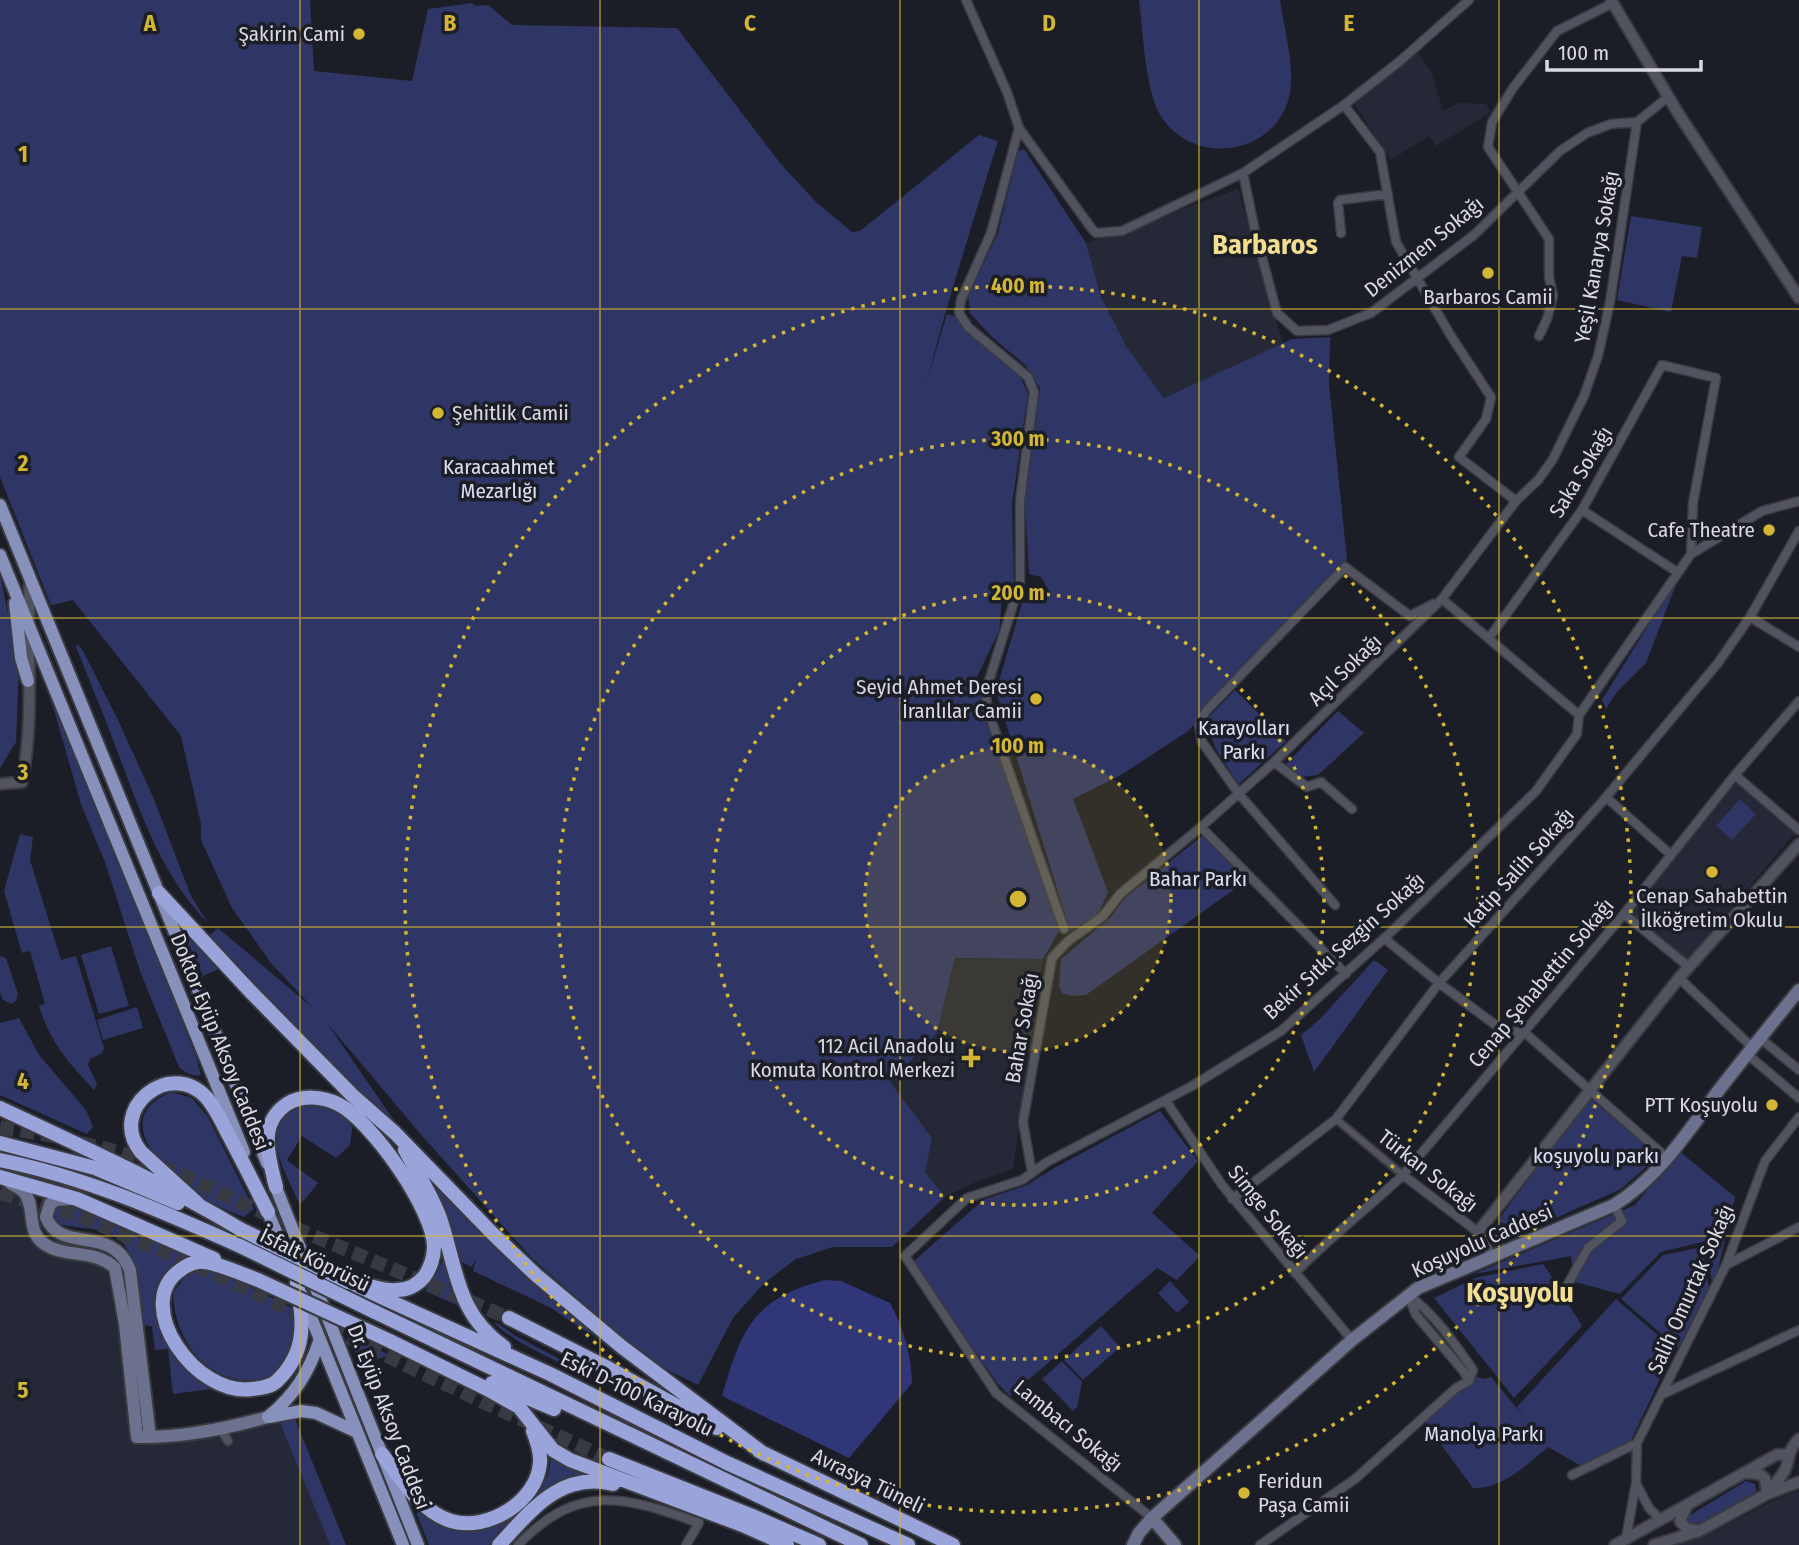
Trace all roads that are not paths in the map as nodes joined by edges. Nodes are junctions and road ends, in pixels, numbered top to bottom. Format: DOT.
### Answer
graph roads {
  1 [pos="965,0"];
  2 [pos="1465,1"];
  3 [pos="1612,2"];
  4 [pos="1668,97"];
  5 [pos="1344,105"];
  6 [pos="1637,122"];
  7 [pos="1019,128"];
  8 [pos="1243,173"];
  9 [pos="1517,191"];
  10 [pos="1388,194"];
  11 [pos="1341,233"];
  12 [pos="1418,278"];
  13 [pos="1799,298"];
  14 [pos="1539,336"];
  15 [pos="1516,501"];
  16 [pos="1799,501"];
  17 [pos="0,505"];
  18 [pos="1582,510"];
  19 [pos="1799,531"];
  20 [pos="1691,554"];
  21 [pos="0,555"];
  22 [pos="1677,572"];
  23 [pos="30,580"];
  24 [pos="13,586"];
  25 [pos="1442,599"];
  26 [pos="1750,617"];
  27 [pos="27,621"];
  28 [pos="1489,638"];
  29 [pos="54,639"];
  30 [pos="1799,646"];
  31 [pos="33,653"];
  32 [pos="28,681"];
  33 [pos="1799,701"];
  34 [pos="1579,715"];
  35 [pos="1274,762"];
  36 [pos="1735,775"];
  37 [pos="0,784"];
  38 [pos="1240,794"];
  39 [pos="1606,797"];
  40 [pos="1352,809"];
  41 [pos="1201,827"];
  42 [pos="1799,830"];
  43 [pos="1799,844"];
  44 [pos="1671,855"];
  45 [pos="159,893"];
  46 [pos="1335,905"];
  47 [pos="1624,914"];
  48 [pos="1064,929"];
  49 [pos="1384,938"];
  50 [pos="1689,967"];
  51 [pos="1346,974"];
  52 [pos="1679,978"];
  53 [pos="1439,983"];
  54 [pos="1799,990"];
  55 [pos="1523,1031"];
  56 [pos="1753,1046"];
  57 [pos="1799,1070"];
  58 [pos="1591,1089"];
  59 [pos="1799,1098"];
  60 [pos="1166,1101"];
  61 [pos="0,1108"];
  62 [pos="1799,1117"];
  63 [pos="1336,1119"];
  64 [pos="395,1133"];
  65 [pos="0,1143"];
  66 [pos="1667,1158"];
  67 [pos="0,1160"];
  68 [pos="1032,1173"];
  69 [pos="1403,1175"];
  70 [pos="0,1177"];
  71 [pos="276,1187"];
  72 [pos="77,1199"];
  73 [pos="1232,1199"];
  74 [pos="198,1204"];
  75 [pos="1615,1205"];
  76 [pos="268,1212"];
  77 [pos="1799,1227"];
  78 [pos="240,1229"];
  79 [pos="1478,1232"];
  80 [pos="1492,1255"];
  81 [pos="905,1256"];
  82 [pos="1726,1265"];
  83 [pos="1295,1273"];
  84 [pos="258,1280"];
  85 [pos="348,1282"];
  86 [pos="297,1283"];
  87 [pos="1568,1284"];
  88 [pos="1408,1295"];
  89 [pos="375,1312"];
  90 [pos="509,1318"];
  91 [pos="1799,1330"];
  92 [pos="320,1339"];
  93 [pos="1352,1340"];
  94 [pos="390,1341"];
  95 [pos="550,1374"];
  96 [pos="1663,1394"];
  97 [pos="511,1402"];
  98 [pos="268,1417"];
  99 [pos="221,1429"];
  100 [pos="357,1432"];
  101 [pos="143,1437"];
  102 [pos="1799,1439"];
  103 [pos="228,1441"];
  104 [pos="1637,1443"];
  105 [pos="382,1454"];
  106 [pos="764,1454"];
  107 [pos="1794,1455"];
  108 [pos="609,1459"];
  109 [pos="688,1464"];
  110 [pos="1746,1473"];
  111 [pos="1572,1475"];
  112 [pos="1799,1482"];
  113 [pos="1636,1483"];
  114 [pos="1767,1494"];
  115 [pos="666,1495"];
  116 [pos="1687,1506"];
  117 [pos="392,1518"];
  118 [pos="1152,1518"];
  119 [pos="1660,1519"];
  120 [pos="1699,1531"];
  121 [pos="1626,1538"];
  122 [pos="392,1545"];
  123 [pos="402,1545"];
  124 [pos="418,1545"];
  125 [pos="499,1545"];
  126 [pos="518,1545"];
  127 [pos="686,1545"];
  128 [pos="788,1545"];
  129 [pos="819,1545"];
  130 [pos="861,1545"];
  131 [pos="908,1545"];
  132 [pos="953,1545"];
  133 [pos="1133,1545"];
  134 [pos="1175,1545"];
  135 [pos="1260,1545"];
  136 [pos="1615,1545"];
  137 [pos="1654,1545"];
  1 -- 7 [label="street"];
  2 -- 5 [label="street"];
  3 -- 4 [label="street"];
  3 -- 9 [label="street"];
  4 -- 6 [label="street"];
  4 -- 13 [label="street"];
  5 -- 8 [label="street"];
  5 -- 10 [label="street"];
  6 -- 9 [label="street, Denizmen Sokağı"];
  6 -- 15 [label="street, Yeşil Kanarya Sokağı"];
  7 -- 8 [label="street"];
  7 -- 48 [label="street"];
  8 -- 12 [label="street, Denizmen Sokağı"];
  9 -- 12 [label="street, Denizmen Sokağı"];
  9 -- 14 [label="street"];
  10 -- 11 [label="street"];
  10 -- 12 [label="street"];
  12 -- 15 [label="street"];
  15 -- 25 [label="street, Yeşil Kanarya Sokağı"];
  16 -- 20 [label="street"];
  17 -- 23 [label="main road, Doktor Eyüp Aksoy Caddesi"];
  18 -- 20 [label="street, Saka Sokağı"];
  18 -- 22 [label="street"];
  18 -- 28 [label="street, Saka Sokağı"];
  19 -- 26 [label="street, Katip Salih Sokağı"];
  20 -- 22 [label="street, Bekir Sıtkı Sezgin Sokağı"];
  21 -- 24 [label="main road, Doktor Eyüp Aksoy Caddesi"];
  22 -- 34 [label="street, Bekir Sıtkı Sezgin Sokağı"];
  23 -- 27 [label="street"];
  23 -- 29 [label="main road, Doktor Eyüp Aksoy Caddesi"];
  24 -- 27 [label="main road, Doktor Eyüp Aksoy Caddesi"];
  24 -- 32 [label="main road"];
  25 -- 28 [label="street"];
  25 -- 35 [label="street, Açıl Sokağı"];
  25 -- 38 [label="street"];
  26 -- 30 [label="street"];
  26 -- 39 [label="street, Katip Salih Sokağı"];
  27 -- 31 [label="main road, Doktor Eyüp Aksoy Caddesi"];
  28 -- 34 [label="street"];
  29 -- 31 [label="street"];
  29 -- 45 [label="main road, Doktor Eyüp Aksoy Caddesi"];
  31 -- 32 [label="street"];
  31 -- 76 [label="main road, Doktor Eyüp Aksoy Caddesi"];
  32 -- 37 [label="street"];
  33 -- 36 [label="street, Cenap Şehabettin Sokağı"];
  34 -- 49 [label="street, Bekir Sıtkı Sezgin Sokağı"];
  35 -- 38 [label="street, Açıl Sokağı"];
  35 -- 40 [label="street"];
  36 -- 42 [label="street"];
  36 -- 44 [label="street, Cenap Şehabettin Sokağı"];
  38 -- 41 [label="street, Bahar Sokağı"];
  38 -- 46 [label="street"];
  39 -- 44 [label="street"];
  39 -- 53 [label="street, Katip Salih Sokağı"];
  41 -- 51 [label="street"];
  41 -- 68 [label="street, Bahar Sokağı"];
  43 -- 50 [label="street"];
  44 -- 47 [label="street, Cenap Şehabettin Sokağı"];
  45 -- 64 [label="highway"];
  45 -- 71 [label="main road, Doktor Eyüp Aksoy Caddesi"];
  47 -- 50 [label="street"];
  47 -- 55 [label="street, Cenap Şehabettin Sokağı"];
  49 -- 51 [label="street, Bekir Sıtkı Sezgin Sokağı"];
  49 -- 53 [label="street"];
  50 -- 52 [label="street"];
  51 -- 60 [label="street, Bekir Sıtkı Sezgin Sokağı"];
  52 -- 56 [label="street"];
  52 -- 58 [label="street"];
  53 -- 55 [label="street"];
  53 -- 63 [label="street, Katip Salih Sokağı"];
  54 -- 56 [label="main road, Koşuyolu Caddesi"];
  55 -- 58 [label="street"];
  55 -- 69 [label="street, Cenap Şehabettin Sokağı"];
  56 -- 57 [label="street"];
  56 -- 59 [label="street"];
  56 -- 66 [label="main road, Koşuyolu Caddesi"];
  58 -- 66 [label="street"];
  58 -- 79 [label="street"];
  60 -- 68 [label="street, Bekir Sıtkı Sezgin Sokağı"];
  60 -- 73 [label="street, Simge Sokağı"];
  61 -- 74 [label="highway"];
  62 -- 82 [label="street, Salih Omurtak Sokağı"];
  63 -- 69 [label="street, Türkan Sokağı"];
  63 -- 73 [label="street, Katip Salih Sokağı"];
  64 -- 95 [label="highway"];
  64 -- 106 [label="highway"];
  65 -- 78 [label="highway"];
  66 -- 75 [label="main road, Koşuyolu Caddesi"];
  67 -- 89 [label="highway, İsfalt Köprüsü, bridge"];
  68 -- 81 [label="street, Bekir Sıtkı Sezgin Sokağı"];
  69 -- 79 [label="street, Türkan Sokağı"];
  69 -- 83 [label="street, Cenap Şehabettin Sokağı"];
  70 -- 72 [label="highway"];
  70 -- 101 [label="main road"];
  71 -- 85 [label="highway"];
  71 -- 105 [label="main road, Dr. Eyüp Aksoy Caddesi"];
  72 -- 84 [label="highway"];
  72 -- 101 [label="main road"];
  73 -- 83 [label="street, Simge Sokağı"];
  74 -- 76 [label="highway"];
  74 -- 78 [label="highway"];
  75 -- 80 [label="main road, Koşuyolu Caddesi"];
  75 -- 87 [label="street"];
  76 -- 86 [label="main road, Doktor Eyüp Aksoy Caddesi"];
  77 -- 82 [label="street"];
  78 -- 85 [label="highway, İsfalt Köprüsü, bridge"];
  79 -- 80 [label="street, Türkan Sokağı"];
  80 -- 88 [label="main road, Koşuyolu Caddesi"];
  81 -- 118 [label="street, Lambacı Sokağı"];
  82 -- 96 [label="street, Salih Omurtak Sokağı"];
  83 -- 93 [label="street, Simge Sokağı"];
  84 -- 86 [label="highway"];
  84 -- 94 [label="highway, bridge"];
  85 -- 95 [label="highway, Eski D-100 Karayolu"];
  86 -- 92 [label="main road, Doktor Eyüp Aksoy Caddesi"];
  88 -- 93 [label="main road, Koşuyolu Caddesi"];
  88 -- 135 [label="street"];
  89 -- 109 [label="highway, Eski D-100 Karayolu"];
  90 -- 106 [label="highway"];
  91 -- 96 [label="street"];
  92 -- 98 [label="main road"];
  92 -- 100 [label="main road, Doktor Eyüp Aksoy Caddesi"];
  93 -- 118 [label="main road, Koşuyolu Caddesi"];
  94 -- 97 [label="highway"];
  94 -- 109 [label="highway"];
  95 -- 131 [label="highway, Eski D-100 Karayolu"];
  96 -- 104 [label="street, Salih Omurtak Sokağı"];
  97 -- 105 [label="highway"];
  97 -- 115 [label="highway"];
  98 -- 99 [label="main road"];
  98 -- 100 [label="main road"];
  99 -- 101 [label="main road"];
  99 -- 103 [label="street"];
  100 -- 117 [label="main road, Doktor Eyüp Aksoy Caddesi"];
  102 -- 107 [label="street"];
  104 -- 111 [label="street"];
  104 -- 113 [label="street, Salih Omurtak Sokağı"];
  105 -- 124 [label="main road, Dr. Eyüp Aksoy Caddesi"];
  106 -- 132 [label="highway, Avrasya Tüneli"];
  107 -- 110 [label="street"];
  107 -- 114 [label="street"];
  108 -- 129 [label="highway"];
  109 -- 130 [label="highway, Eski D-100 Karayolu"];
  110 -- 114 [label="street"];
  110 -- 116 [label="street"];
  112 -- 114 [label="street"];
  113 -- 119 [label="street"];
  113 -- 121 [label="street, Salih Omurtak Sokağı"];
  114 -- 120 [label="street"];
  115 -- 125 [label="highway"];
  115 -- 128 [label="highway"];
  116 -- 119 [label="street"];
  116 -- 120 [label="street"];
  117 -- 122 [label="main road"];
  117 -- 123 [label="main road, Doktor Eyüp Aksoy Caddesi"];
  118 -- 133 [label="main road, Koşuyolu Caddesi"];
  118 -- 134 [label="main road, Lambacı Sokağı"];
  119 -- 121 [label="street"];
  120 -- 137 [label="street"];
  121 -- 136 [label="street"];
  126 -- 127 [label="street"];
}
